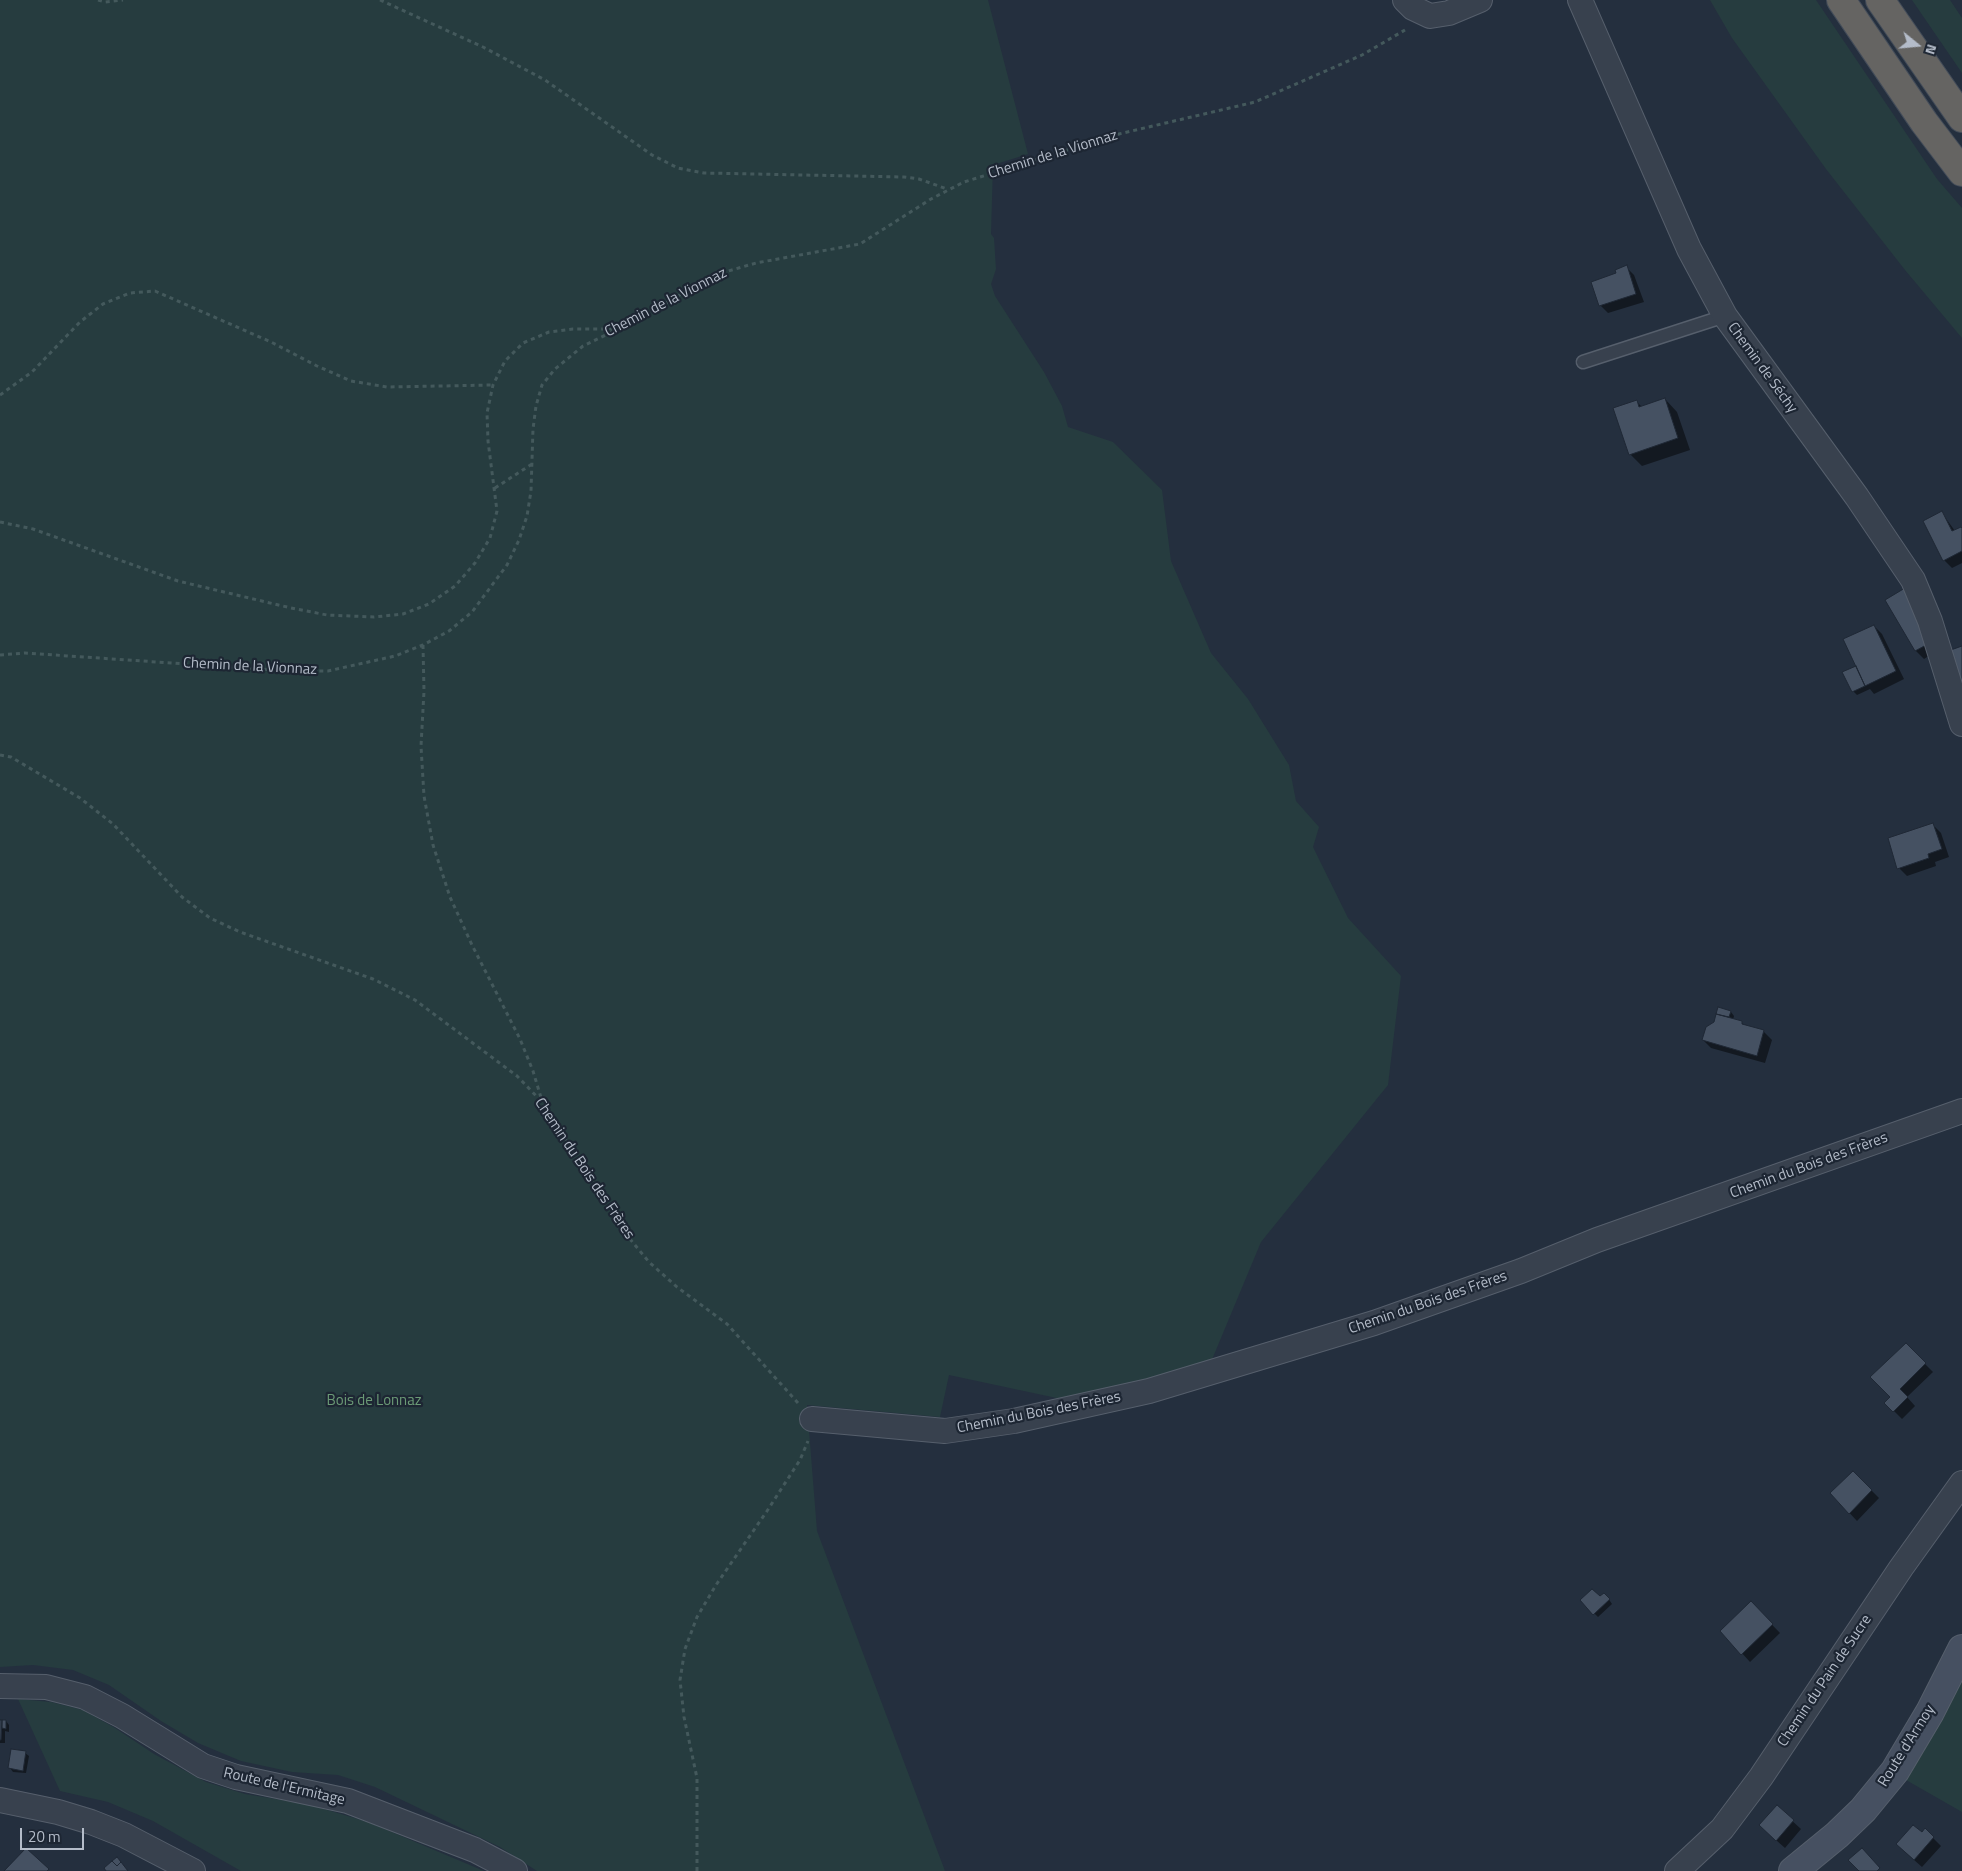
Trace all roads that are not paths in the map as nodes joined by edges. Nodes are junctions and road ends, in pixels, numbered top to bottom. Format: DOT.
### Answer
graph roads {
  1 [pos="1480,0"];
  2 [pos="1580,0"];
  3 [pos="1841,0"];
  4 [pos="1880,0"];
  5 [pos="1413,7"];
  6 [pos="1962,118"];
  7 [pos="1962,172"];
  8 [pos="1725,316"];
  9 [pos="1583,362"];
  10 [pos="1962,724"];
  11 [pos="1962,1111"];
  12 [pos="812,1419"];
  13 [pos="1962,1483"];
  14 [pos="1962,1649"];
  15 [pos="0,1686"];
  16 [pos="0,1800"];
  17 [pos="193,1871"];
  18 [pos="515,1871"];
  19 [pos="1677,1871"];
  20 [pos="1793,1871"];
  1 -- 5 [label="street"];
  2 -- 8 [label="street, Chemin de Séchy"];
  3 -- 7 [label="highway"];
  4 -- 6 [label="highway"];
  8 -- 9 [label="lane"];
  8 -- 10 [label="street, Chemin de Séchy"];
  11 -- 12 [label="street, Chemin du Bois des Frères"];
  13 -- 19 [label="street, Chemin du Pain de Sucre"];
  14 -- 20 [label="main road, Route d'Armoy"];
  15 -- 18 [label="street, Route de l'Ermitage"];
  16 -- 17 [label="street"];
}
